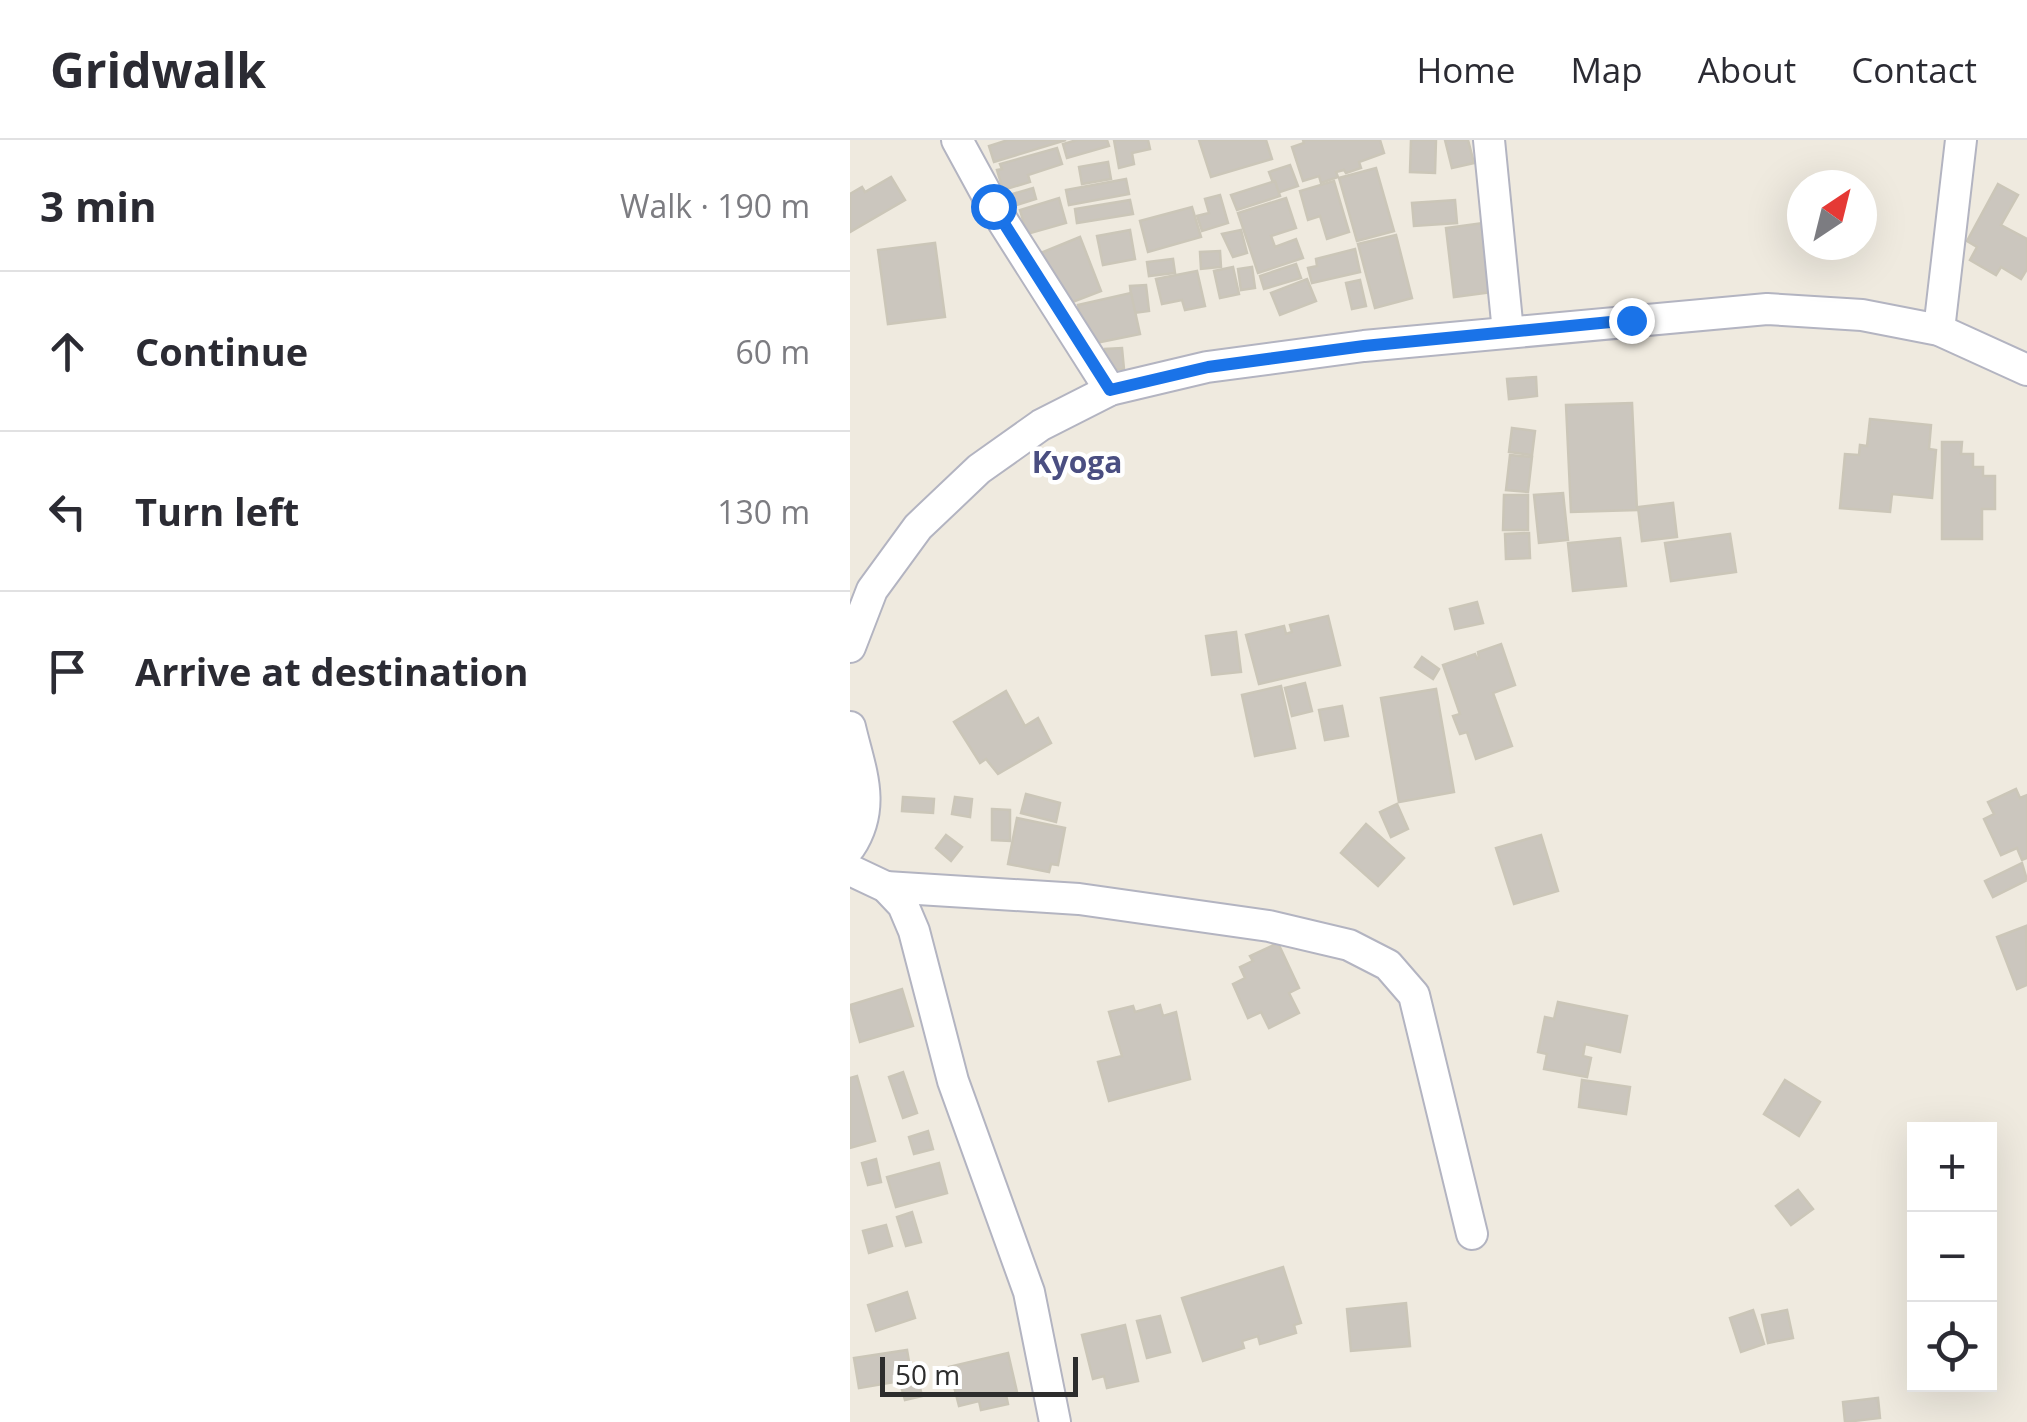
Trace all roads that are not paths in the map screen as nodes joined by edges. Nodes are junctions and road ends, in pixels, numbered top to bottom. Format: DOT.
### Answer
graph roads {
  1 [pos="957,140"];
  2 [pos="1490,140"];
  3 [pos="1960,140"];
  4 [pos="1939,330"];
  5 [pos="1508,332"];
  6 [pos="2027,370"];
  7 [pos="1110,390"];
  8 [pos="850,647"];
  9 [pos="850,727"];
  10 [pos="850,847"];
  11 [pos="850,870"];
  12 [pos="886,888"];
  13 [pos="1472,1234"];
  14 [pos="1051,1421"];
  1 -- 7 [label="street"];
  2 -- 5 [label="street"];
  3 -- 4 [label="street"];
  4 -- 5 [label="street"];
  4 -- 6 [label="street"];
  5 -- 7 [label="street"];
  7 -- 8 [label="street"];
  9 -- 10 [label="street"];
  11 -- 12 [label="street"];
  12 -- 13 [label="street"];
  12 -- 14 [label="street"];
}
